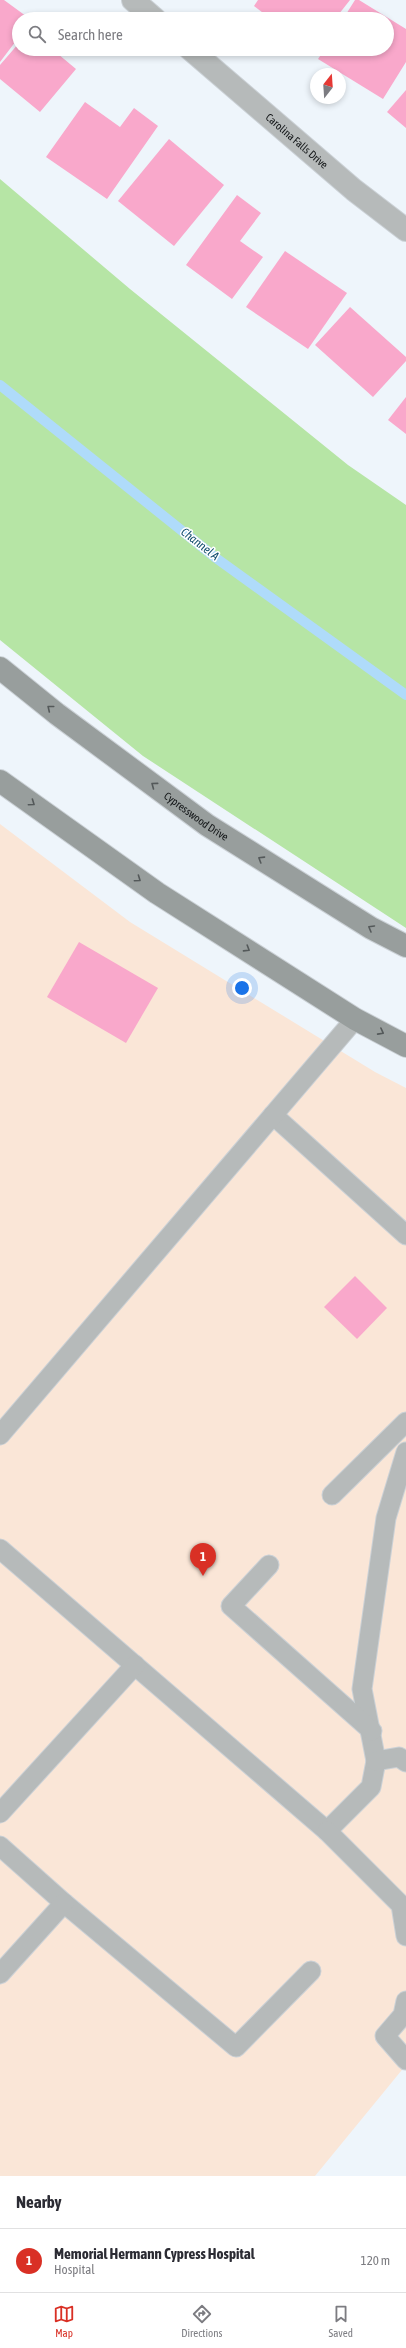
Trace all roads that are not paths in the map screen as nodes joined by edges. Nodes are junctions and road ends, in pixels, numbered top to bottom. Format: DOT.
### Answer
graph roads {
  1 [pos="133,0"];
  2 [pos="147,12"];
  3 [pos="198,56"];
  4 [pos="406,230"];
  5 [pos="0,668"];
  6 [pos="2,785"];
  7 [pos="406,946"];
  8 [pos="355,1018"];
  9 [pos="406,1046"];
  10 [pos="273,1115"];
  11 [pos="406,1235"];
  12 [pos="406,1422"];
  13 [pos="0,1435"];
  14 [pos="406,1452"];
  15 [pos="332,1495"];
  16 [pos="0,1549"];
  17 [pos="269,1565"];
  18 [pos="135,1665"];
  19 [pos="372,1730"];
  20 [pos="404,1756"];
  21 [pos="376,1761"];
  22 [pos="0,1813"];
  23 [pos="327,1831"];
  24 [pos="0,1846"];
  25 [pos="64,1903"];
  26 [pos="406,1936"];
  27 [pos="311,1970"];
  28 [pos="0,1974"];
  29 [pos="406,2001"];
  30 [pos="406,2060"];
  1 -- 2 [label="street"];
  3 -- 4 [label="street, Carolina Falls Drive"];
  7 -- 5 [label="main road, Cypresswood Drive, one-way"];
  6 -- 8 [label="main road, one-way"];
  8 -- 9 [label="main road, one-way"];
  8 -- 10 [label="lane"];
  10 -- 11 [label="lane"];
  10 -- 13 [label="lane"];
  12 -- 15 [label="lane"];
  14 -- 19 [label="lane"];
  16 -- 18 [label="lane"];
  17 -- 19 [label="lane"];
  18 -- 22 [label="lane"];
  18 -- 23 [label="lane"];
  19 -- 21 [label="lane"];
  20 -- 21 [label="lane"];
  21 -- 23 [label="lane"];
  23 -- 26 [label="lane"];
  24 -- 25 [label="lane"];
  25 -- 27 [label="lane"];
  25 -- 28 [label="lane"];
  29 -- 30 [label="lane"];
}
